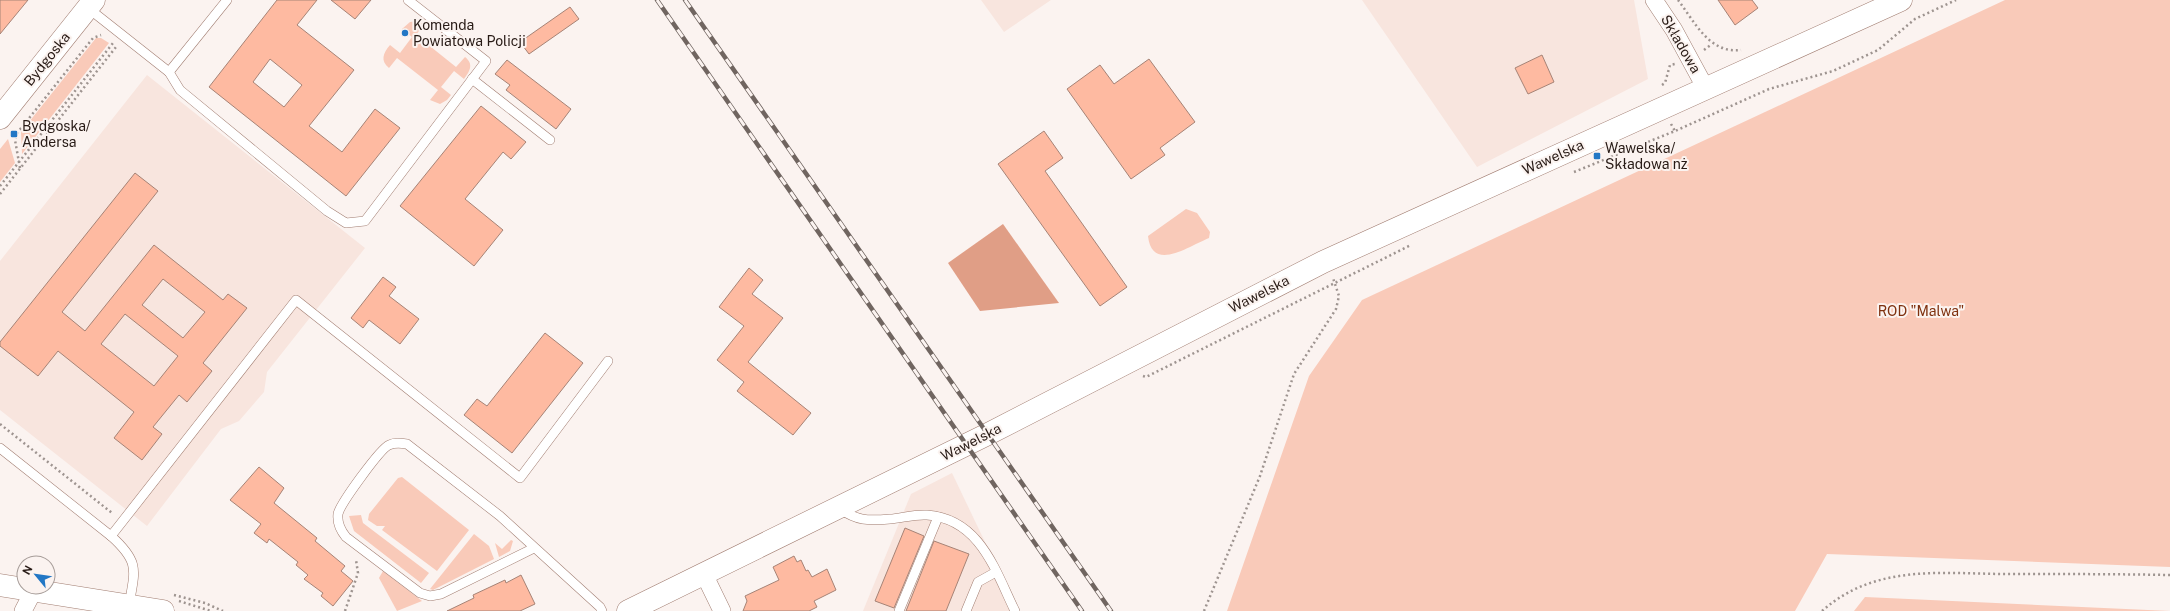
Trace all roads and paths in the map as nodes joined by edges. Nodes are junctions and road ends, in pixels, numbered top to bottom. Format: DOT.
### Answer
graph roads {
  1 [pos="227,0"];
  2 [pos="408,0"];
  3 [pos="1654,0"];
  4 [pos="1678,0"];
  5 [pos="1901,0"];
  6 [pos="1956,0"];
  7 [pos="91,4"];
  8 [pos="103,35"];
  9 [pos="108,39"];
  10 [pos="115,41"];
  11 [pos="1712,44"];
  12 [pos="169,72"];
  13 [pos="472,79"];
  14 [pos="1706,89"];
  15 [pos="0,118"];
  16 [pos="550,140"];
  17 [pos="19,162"];
  18 [pos="20,169"];
  19 [pos="1567,174"];
  20 [pos="0,186"];
  21 [pos="0,194"];
  22 [pos="1419,242"];
  23 [pos="1323,262"];
  24 [pos="1336,284"];
  25 [pos="608,361"];
  26 [pos="1118,366"];
  27 [pos="0,424"];
  28 [pos="0,448"];
  29 [pos="838,508"];
  30 [pos="938,517"];
  31 [pos="122,521"];
  32 [pos="111,536"];
  33 [pos="357,545"];
  34 [pos="534,548"];
  35 [pos="996,572"];
  36 [pos="704,574"];
  37 [pos="2170,575"];
  38 [pos="0,585"];
  39 [pos="16,587"];
  40 [pos="56,593"];
  41 [pos="32,595"];
  42 [pos="165,602"];
  43 [pos="129,605"];
  44 [pos="24,611"];
  45 [pos="223,611"];
  46 [pos="345,611"];
  47 [pos="602,611"];
  48 [pos="628,611"];
  49 [pos="722,611"];
  50 [pos="899,611"];
  51 [pos="966,611"];
  52 [pos="1015,611"];
  53 [pos="1204,611"];
  54 [pos="1822,611"];
  1 -- 12 [label="lane"];
  2 -- 13 [label="lane"];
  3 -- 14 [label="street, Składowa"];
  4 -- 11 [label="path"];
  5 -- 14 [label="street, Wawelska"];
  6 -- 19 [label="path"];
  7 -- 12 [label="lane"];
  7 -- 15 [label="street, Bydgoska"];
  8 -- 17 [label="path"];
  9 -- 10 [label="path"];
  10 -- 17 [label="path"];
  10 -- 18 [label="path"];
  12 -- 13 [label="lane"];
  13 -- 16 [label="lane"];
  14 -- 23 [label="street, Wawelska"];
  17 -- 18 [label="path"];
  17 -- 20 [label="path"];
  18 -- 21 [label="path"];
  22 -- 24 [label="path"];
  23 -- 24 [label="path"];
  23 -- 26 [label="street, Wawelska"];
  24 -- 26 [label="path"];
  24 -- 53 [label="path"];
  25 -- 31 [label="lane"];
  26 -- 29 [label="street, Wawelska"];
  27 -- 31 [label="path"];
  28 -- 32 [label="lane"];
  29 -- 30 [label="lane"];
  29 -- 36 [label="street, Wawelska"];
  30 -- 35 [label="lane"];
  30 -- 50 [label="lane"];
  31 -- 32 [label="lane"];
  32 -- 43 [label="lane"];
  33 -- 34 [label="lane"];
  33 -- 34 [label="lane"];
  33 -- 46 [label="path"];
  34 -- 47 [label="lane"];
  35 -- 51 [label="lane"];
  35 -- 52 [label="lane"];
  36 -- 48 [label="street, Wawelska"];
  36 -- 49 [label="street"];
  37 -- 54 [label="path"];
  38 -- 39 [label="street"];
  40 -- 43 [label="street"];
  41 -- 44 [label="street"];
  42 -- 43 [label="street"];
  42 -- 45 [label="path"];
}
